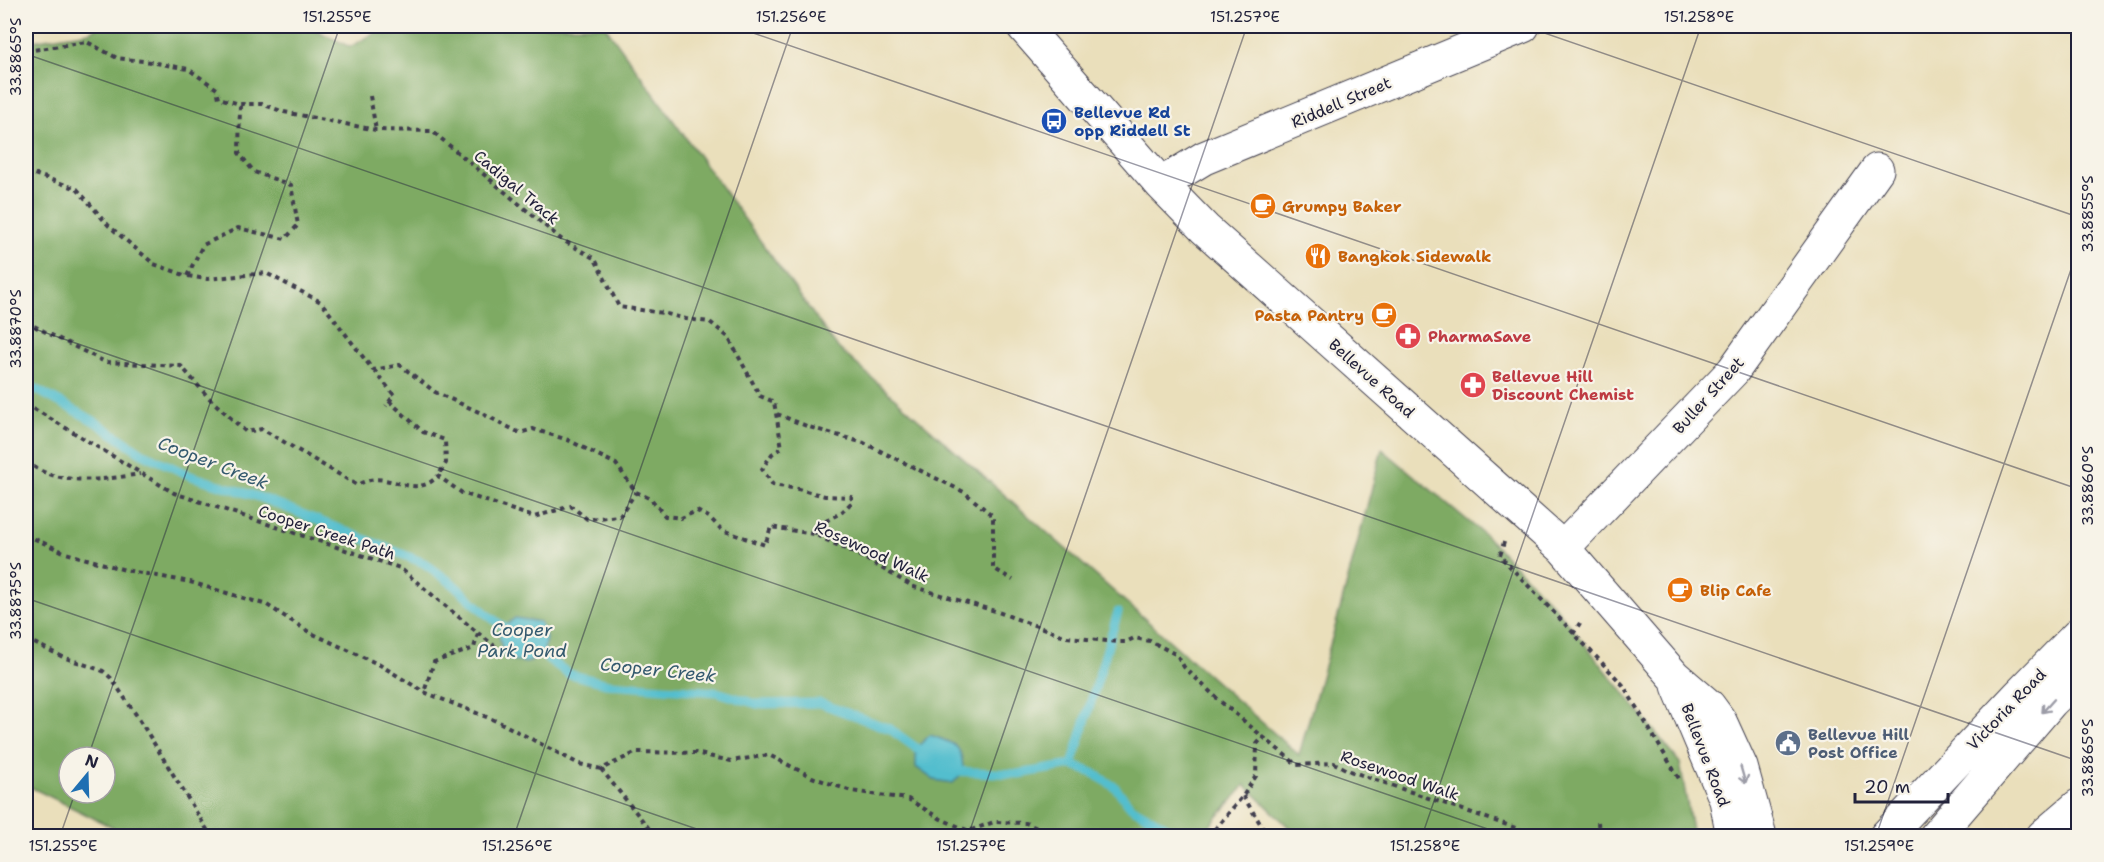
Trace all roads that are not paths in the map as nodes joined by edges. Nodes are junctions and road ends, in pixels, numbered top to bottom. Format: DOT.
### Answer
graph roads {
  1 [pos="1023,26"];
  2 [pos="1523,26"];
  3 [pos="1877,170"];
  4 [pos="1161,184"];
  5 [pos="1563,548"];
  6 [pos="2079,635"];
  7 [pos="1674,676"];
  8 [pos="2079,676"];
  9 [pos="2079,806"];
  10 [pos="1733,837"];
  11 [pos="1760,837"];
  12 [pos="1886,837"];
  13 [pos="1935,837"];
  14 [pos="2043,837"];
  1 -- 4 [label="street, Bellevue Road"];
  2 -- 4 [label="street, Riddell Street"];
  3 -- 5 [label="street, Buller Street"];
  4 -- 5 [label="street, Bellevue Road"];
  5 -- 7 [label="street, Bellevue Road"];
  6 -- 12 [label="street, Victoria Road"];
  7 -- 10 [label="street, Bellevue Road"];
  7 -- 11 [label="street, Bellevue Road, one-way"];
  8 -- 13 [label="street, Victoria Road, one-way"];
  9 -- 14 [label="street"];
}
